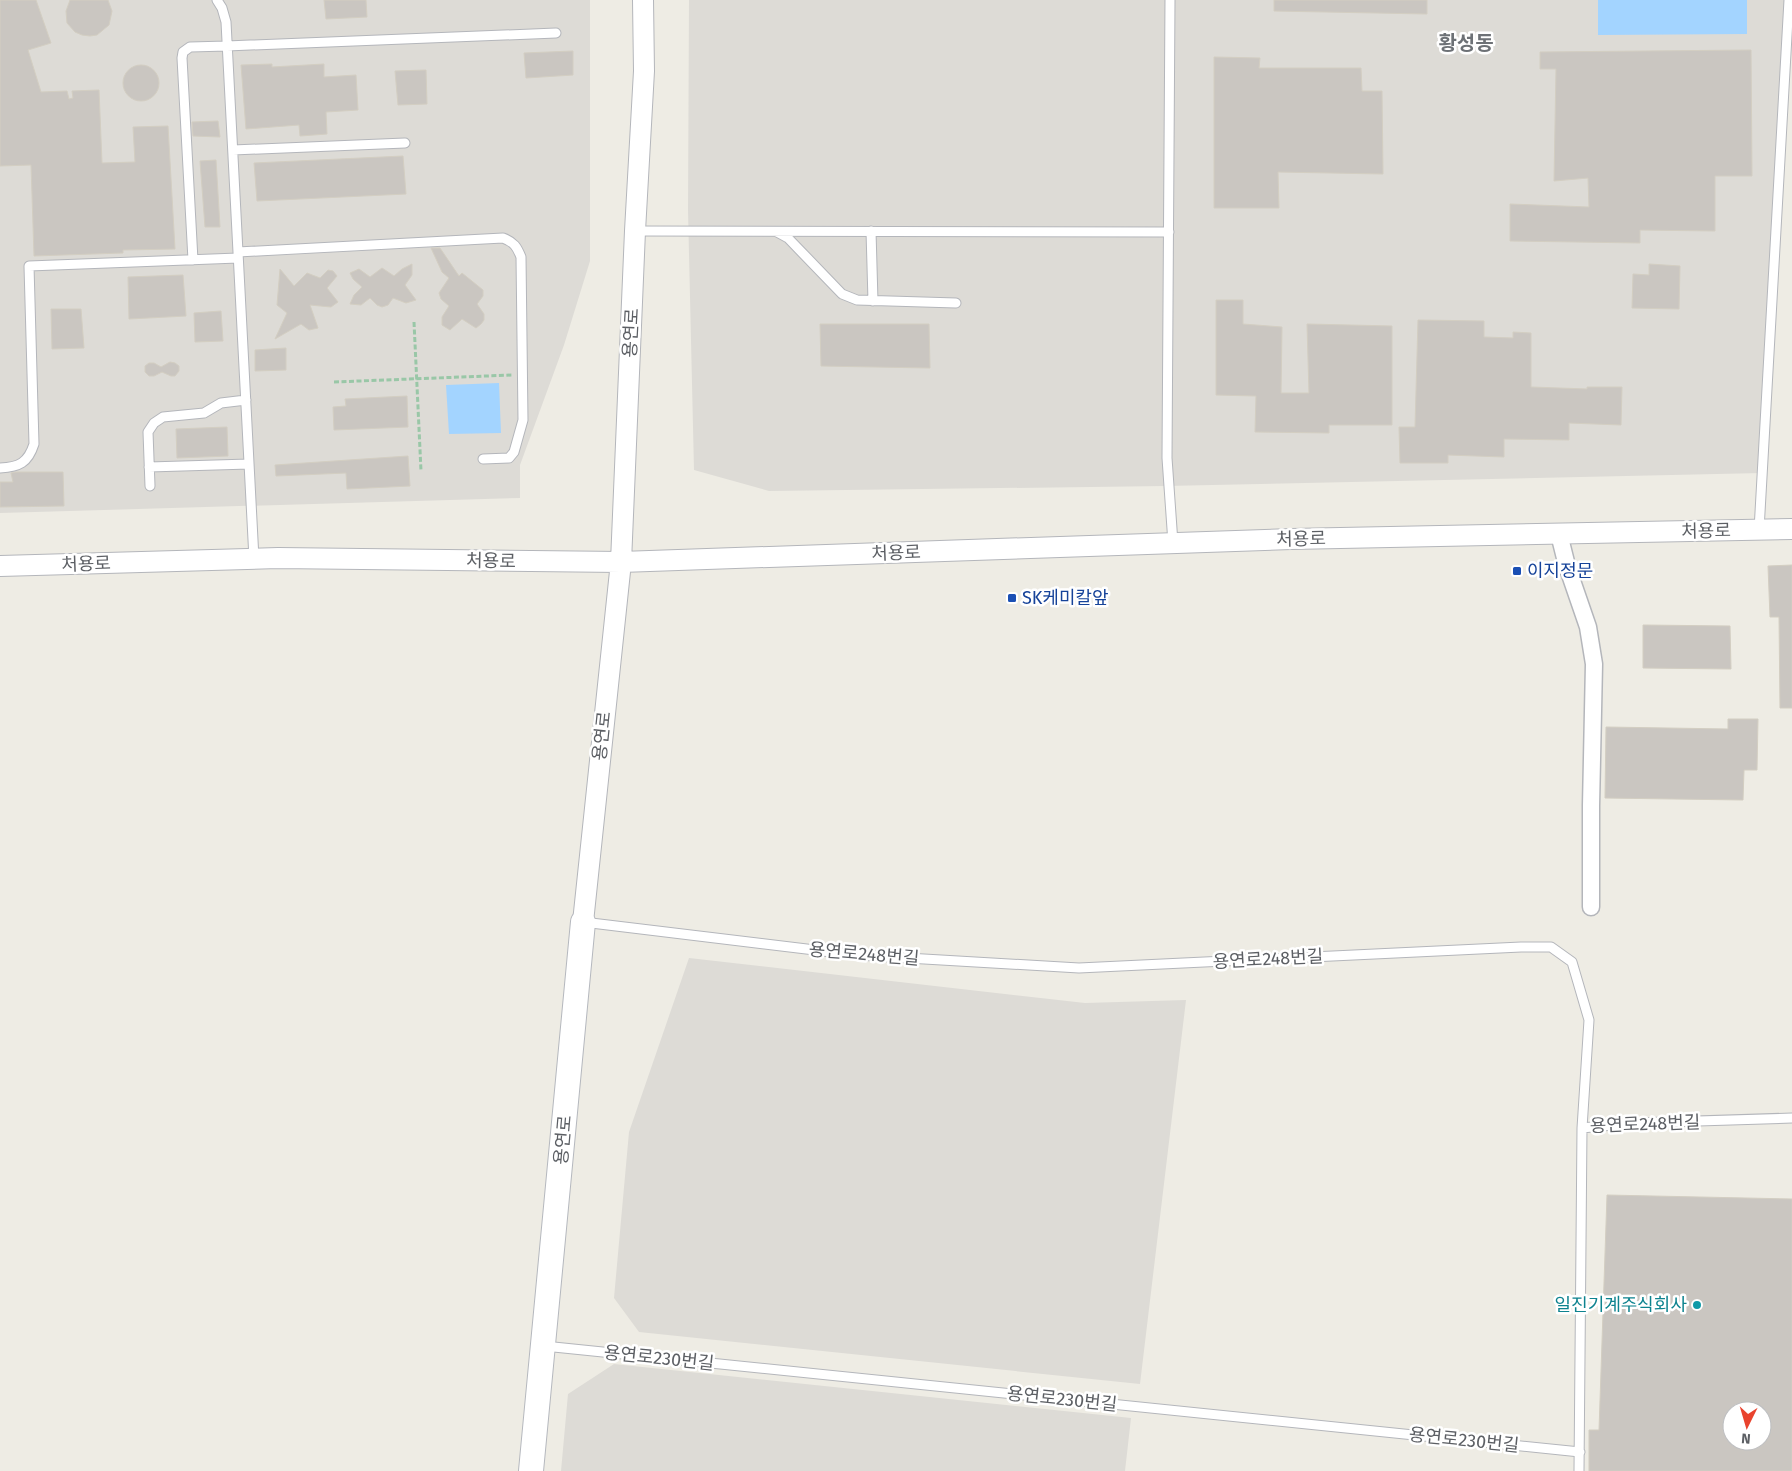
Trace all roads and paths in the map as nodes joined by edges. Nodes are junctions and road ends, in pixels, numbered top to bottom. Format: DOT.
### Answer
graph roads {
  1 [pos="217,0"];
  2 [pos="643,0"];
  3 [pos="1170,0"];
  4 [pos="1788,0"];
  5 [pos="556,33"];
  6 [pos="227,46"];
  7 [pos="405,143"];
  8 [pos="233,150"];
  9 [pos="635,231"];
  10 [pos="775,231"];
  11 [pos="871,231"];
  12 [pos="1169,232"];
  13 [pos="238,255"];
  14 [pos="193,260"];
  15 [pos="873,301"];
  16 [pos="956,303"];
  17 [pos="414,322"];
  18 [pos="522,374"];
  19 [pos="416,380"];
  20 [pos="334,382"];
  21 [pos="246,400"];
  22 [pos="483,459"];
  23 [pos="249,464"];
  24 [pos="149,467"];
  25 [pos="0,468"];
  26 [pos="421,471"];
  27 [pos="150,486"];
  28 [pos="1792,529"];
  29 [pos="1760,530"];
  30 [pos="1559,534"];
  31 [pos="1173,543"];
  32 [pos="254,559"];
  33 [pos="621,562"];
  34 [pos="0,566"];
  35 [pos="1591,907"];
  36 [pos="583,922"];
  37 [pos="1792,1118"];
  38 [pos="1582,1128"];
  39 [pos="544,1346"];
  40 [pos="1580,1452"];
  41 [pos="531,1471"];
  42 [pos="1579,1471"];
  1 -- 6 [label="lane"];
  2 -- 9 [label="street, 용연로"];
  3 -- 12 [label="lane"];
  4 -- 29 [label="lane"];
  5 -- 6 [label="lane"];
  6 -- 8 [label="lane"];
  6 -- 14 [label="lane"];
  7 -- 8 [label="lane"];
  8 -- 13 [label="lane"];
  9 -- 10 [label="lane"];
  9 -- 33 [label="street, 용연로"];
  10 -- 11 [label="lane"];
  10 -- 15 [label="lane"];
  11 -- 12 [label="lane"];
  11 -- 15 [label="lane"];
  12 -- 31 [label="lane"];
  13 -- 14 [label="lane"];
  13 -- 18 [label="lane"];
  13 -- 21 [label="lane"];
  14 -- 25 [label="lane"];
  15 -- 16 [label="lane"];
  17 -- 19 [label="path"];
  18 -- 19 [label="path"];
  18 -- 22 [label="lane"];
  19 -- 20 [label="path"];
  19 -- 26 [label="path"];
  21 -- 23 [label="lane"];
  21 -- 24 [label="lane"];
  23 -- 24 [label="lane"];
  23 -- 32 [label="lane"];
  24 -- 27 [label="lane"];
  28 -- 29 [label="street, 처용로"];
  29 -- 30 [label="street, 처용로"];
  30 -- 31 [label="street, 처용로"];
  30 -- 35 [label="street"];
  31 -- 33 [label="street, 처용로"];
  32 -- 33 [label="street, 처용로"];
  32 -- 34 [label="street, 처용로"];
  33 -- 36 [label="street, 용연로"];
  36 -- 38 [label="lane, 용연로248번길"];
  36 -- 39 [label="main road, 용연로"];
  37 -- 38 [label="lane, 용연로248번길"];
  38 -- 40 [label="lane"];
  39 -- 40 [label="lane, 용연로230번길"];
  39 -- 41 [label="main road, 용연로"];
  40 -- 42 [label="lane"];
}
